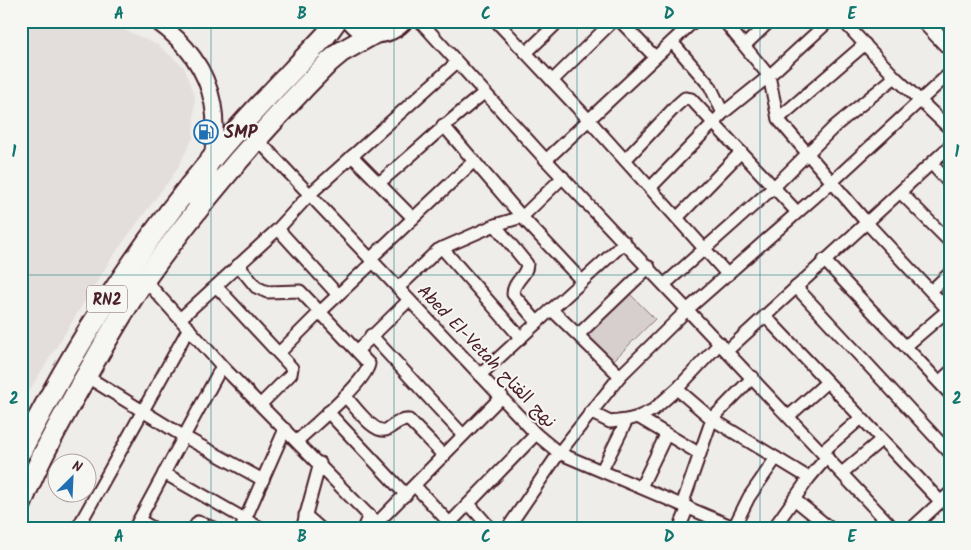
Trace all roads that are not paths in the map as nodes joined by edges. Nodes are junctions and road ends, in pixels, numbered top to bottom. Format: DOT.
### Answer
graph roads {
  1 [pos="156,21"];
  2 [pos="336,21"];
  3 [pos="353,21"];
  4 [pos="559,21"];
  5 [pos="613,21"];
  6 [pos="620,21"];
  7 [pos="724,21"];
  8 [pos="770,21"];
  9 [pos="829,21"];
  10 [pos="843,21"];
  11 [pos="924,21"];
  12 [pos="498,22"];
  13 [pos="400,23"];
  14 [pos="689,23"];
  15 [pos="423,26"];
  16 [pos="376,33"];
  17 [pos="672,42"];
  18 [pos="865,44"];
  19 [pos="745,45"];
  20 [pos="950,48"];
  21 [pos="526,53"];
  22 [pos="655,57"];
  23 [pos="456,62"];
  24 [pos="950,74"];
  25 [pos="769,76"];
  26 [pos="895,77"];
  27 [pos="552,81"];
  28 [pos="484,93"];
  29 [pos="920,100"];
  30 [pos="723,113"];
  31 [pos="588,119"];
  32 [pos="778,119"];
  33 [pos="714,124"];
  34 [pos="443,125"];
  35 [pos="950,129"];
  36 [pos="258,140"];
  37 [pos="950,146"];
  38 [pos="741,152"];
  39 [pos="807,152"];
  40 [pos="352,156"];
  41 [pos="211,159"];
  42 [pos="546,160"];
  43 [pos="625,160"];
  44 [pos="474,161"];
  45 [pos="932,164"];
  46 [pos="562,177"];
  47 [pos="833,181"];
  48 [pos="378,184"];
  49 [pos="950,184"];
  50 [pos="650,188"];
  51 [pos="774,188"];
  52 [pos="901,193"];
  53 [pos="310,194"];
  54 [pos="796,211"];
  55 [pos="522,217"];
  56 [pos="414,218"];
  57 [pos="677,218"];
  58 [pos="187,222"];
  59 [pos="867,223"];
  60 [pos="495,225"];
  61 [pos="278,228"];
  62 [pos="625,242"];
  63 [pos="950,242"];
  64 [pos="442,248"];
  65 [pos="704,248"];
  66 [pos="372,260"];
  67 [pos="824,260"];
  68 [pos="238,265"];
  69 [pos="649,267"];
  70 [pos="950,273"];
  71 [pos="728,275"];
  72 [pos="145,280"];
  73 [pos="581,280"];
  74 [pos="665,284"];
  75 [pos="216,286"];
  76 [pos="796,287"];
  77 [pos="398,288"];
  78 [pos="931,291"];
  79 [pos="338,296"];
  80 [pos="409,300"];
  81 [pos="551,309"];
  82 [pos="688,309"];
  83 [pos="949,311"];
  84 [pos="320,312"];
  85 [pos="765,316"];
  86 [pos="181,318"];
  87 [pos="537,322"];
  88 [pos="189,328"];
  89 [pos="371,335"];
  90 [pos="578,335"];
  91 [pos="521,338"];
  92 [pos="906,346"];
  93 [pos="724,347"];
  94 [pos="358,350"];
  95 [pos="279,353"];
  96 [pos="222,366"];
  97 [pos="950,372"];
  98 [pos="480,375"];
  99 [pos="86,376"];
  100 [pos="620,376"];
  101 [pos="753,377"];
  102 [pos="827,382"];
  103 [pos="939,382"];
  104 [pos="677,389"];
  105 [pos="950,394"];
  106 [pos="345,396"];
  107 [pos="502,396"];
  108 [pos="261,404"];
  109 [pos="142,410"];
  110 [pos="328,412"];
  111 [pos="590,412"];
  112 [pos="789,416"];
  113 [pos="860,418"];
  114 [pos="633,419"];
  115 [pos="712,419"];
  116 [pos="285,429"];
  117 [pos="536,434"];
  118 [pos="666,434"];
  119 [pos="463,435"];
  120 [pos="183,436"];
  121 [pos="881,440"];
  122 [pos="297,441"];
  123 [pos="21,451"];
  124 [pos="559,453"];
  125 [pos="950,453"];
  126 [pos="700,454"];
  127 [pos="824,454"];
  128 [pos="444,456"];
  129 [pos="776,458"];
  130 [pos="320,463"];
  131 [pos="602,470"];
  132 [pos="164,473"];
  133 [pos="842,473"];
  134 [pos="809,478"];
  135 [pos="262,480"];
  136 [pos="415,486"];
  137 [pos="641,487"];
  138 [pos="950,493"];
  139 [pos="406,495"];
  140 [pos="794,499"];
  141 [pos="941,502"];
  142 [pos="21,504"];
  143 [pos="469,504"];
  144 [pos="685,506"];
  145 [pos="306,515"];
  146 [pos="376,522"];
  147 [pos="136,524"];
  148 [pos="243,524"];
  149 [pos="453,526"];
  150 [pos="511,528"];
  151 [pos="736,528"];
  152 [pos="77,529"];
  153 [pos="155,529"];
  154 [pos="193,529"];
  155 [pos="216,529"];
  156 [pos="262,529"];
  157 [pos="302,529"];
  158 [pos="321,529"];
  159 [pos="363,529"];
  160 [pos="490,529"];
  161 [pos="679,529"];
  162 [pos="773,529"];
  163 [pos="831,529"];
  164 [pos="894,529"];
  165 [pos="910,529"];
  1 -- 41 [label="main road"];
  2 -- 41 [label="highway, RN2"];
  3 -- 16 [label="highway"];
  4 -- 21 [label="street"];
  5 -- 27 [label="street"];
  6 -- 22 [label="street"];
  7 -- 19 [label="street"];
  8 -- 19 [label="street"];
  9 -- 25 [label="street"];
  10 -- 18 [label="street"];
  11 -- 20 [label="main road"];
  12 -- 21 [label="street"];
  13 -- 15 [label="street"];
  13 -- 16 [label="highway"];
  14 -- 17 [label="street"];
  15 -- 23 [label="street"];
  16 -- 36 [label="highway, RN2"];
  17 -- 22 [label="street"];
  17 -- 30 [label="street"];
  18 -- 26 [label="street"];
  18 -- 32 [label="street"];
  19 -- 25 [label="street"];
  21 -- 27 [label="street"];
  22 -- 31 [label="street"];
  23 -- 28 [label="street"];
  23 -- 40 [label="street"];
  24 -- 29 [label="street"];
  25 -- 30 [label="street"];
  25 -- 32 [label="street"];
  26 -- 29 [label="street"];
  26 -- 39 [label="street"];
  27 -- 31 [label="street"];
  28 -- 34 [label="street"];
  28 -- 42 [label="street"];
  29 -- 35 [label="street"];
  29 -- 47 [label="street"];
  30 -- 33 [label="street"];
  31 -- 42 [label="street"];
  31 -- 43 [label="street"];
  32 -- 39 [label="street"];
  33 -- 38 [label="street"];
  33 -- 43 [label="street"];
  33 -- 50 [label="street"];
  34 -- 44 [label="street"];
  34 -- 48 [label="street"];
  36 -- 53 [label="street, Abed El-Vetah نهج الفتاح"];
  36 -- 58 [label="highway, RN2"];
  37 -- 45 [label="street"];
  38 -- 51 [label="street"];
  38 -- 57 [label="street"];
  39 -- 47 [label="street"];
  39 -- 51 [label="street"];
  40 -- 48 [label="street"];
  40 -- 53 [label="street"];
  41 -- 58 [label="main road"];
  41 -- 123 [label="highway, RN2"];
  42 -- 46 [label="street"];
  43 -- 50 [label="street"];
  44 -- 55 [label="street"];
  44 -- 56 [label="street"];
  45 -- 49 [label="street"];
  45 -- 52 [label="street"];
  46 -- 55 [label="street"];
  46 -- 62 [label="street"];
  47 -- 54 [label="street"];
  47 -- 59 [label="street"];
  48 -- 56 [label="street"];
  50 -- 57 [label="street"];
  51 -- 54 [label="street"];
  51 -- 65 [label="street"];
  52 -- 59 [label="street"];
  52 -- 63 [label="street"];
  53 -- 61 [label="street"];
  53 -- 66 [label="street, Abed El-Vetah نهج الفتاح"];
  54 -- 71 [label="street"];
  55 -- 60 [label="street"];
  55 -- 73 [label="street"];
  56 -- 66 [label="street"];
  57 -- 65 [label="street"];
  58 -- 72 [label="highway, RN2"];
  59 -- 67 [label="street"];
  59 -- 78 [label="street"];
  60 -- 64 [label="street"];
  60 -- 87 [label="street"];
  61 -- 68 [label="street"];
  61 -- 79 [label="street"];
  62 -- 69 [label="street"];
  62 -- 73 [label="street"];
  64 -- 77 [label="street"];
  64 -- 91 [label="street"];
  65 -- 71 [label="street"];
  65 -- 74 [label="street"];
  66 -- 77 [label="street, Abed El-Vetah نهج الفتاح"];
  66 -- 79 [label="street"];
  67 -- 76 [label="street"];
  67 -- 92 [label="street"];
  68 -- 75 [label="street"];
  68 -- 84 [label="street"];
  69 -- 74 [label="street"];
  69 -- 90 [label="street"];
  70 -- 78 [label="street"];
  71 -- 82 [label="street"];
  72 -- 86 [label="street"];
  72 -- 99 [label="highway, RN2"];
  73 -- 81 [label="street"];
  74 -- 82 [label="street"];
  75 -- 86 [label="street"];
  75 -- 95 [label="street"];
  76 -- 85 [label="street"];
  76 -- 125 [label="street"];
  77 -- 80 [label="street, Abed El-Vetah نهج الفتاح"];
  78 -- 83 [label="street"];
  79 -- 84 [label="street"];
  80 -- 89 [label="street"];
  80 -- 98 [label="street, Abed El-Vetah نهج الفتاح"];
  81 -- 87 [label="street"];
  81 -- 90 [label="street"];
  82 -- 93 [label="street"];
  82 -- 100 [label="street"];
  83 -- 92 [label="street"];
  84 -- 94 [label="street"];
  84 -- 95 [label="street"];
  85 -- 93 [label="street"];
  85 -- 102 [label="street"];
  86 -- 88 [label="street"];
  87 -- 91 [label="street"];
  88 -- 96 [label="street"];
  88 -- 109 [label="street"];
  89 -- 94 [label="street"];
  89 -- 119 [label="street"];
  90 -- 100 [label="street"];
  91 -- 98 [label="street"];
  92 -- 103 [label="street"];
  93 -- 101 [label="street"];
  93 -- 104 [label="street"];
  94 -- 106 [label="street"];
  95 -- 108 [label="street"];
  96 -- 108 [label="street"];
  96 -- 120 [label="street"];
  97 -- 103 [label="street"];
  98 -- 107 [label="street, Abed El-Vetah نهج الفتاح"];
  99 -- 109 [label="street"];
  99 -- 142 [label="highway, RN2"];
  100 -- 111 [label="street"];
  101 -- 112 [label="street"];
  101 -- 115 [label="street"];
  102 -- 112 [label="street"];
  102 -- 113 [label="street"];
  103 -- 105 [label="street"];
  104 -- 114 [label="street"];
  104 -- 115 [label="street"];
  106 -- 110 [label="street"];
  106 -- 128 [label="street"];
  107 -- 117 [label="street, Abed El-Vetah نهج الفتاح"];
  107 -- 119 [label="street"];
  108 -- 116 [label="street"];
  109 -- 120 [label="street"];
  109 -- 152 [label="street"];
  110 -- 122 [label="street"];
  110 -- 139 [label="street"];
  111 -- 114 [label="street"];
  111 -- 124 [label="street"];
  112 -- 127 [label="street"];
  113 -- 121 [label="street"];
  113 -- 127 [label="street"];
  114 -- 118 [label="street"];
  114 -- 131 [label="street"];
  115 -- 126 [label="street"];
  115 -- 129 [label="street"];
  116 -- 122 [label="street"];
  116 -- 135 [label="street"];
  117 -- 124 [label="street, Abed El-Vetah نهج الفتاح"];
  117 -- 143 [label="street"];
  118 -- 126 [label="street"];
  118 -- 137 [label="street"];
  119 -- 128 [label="street"];
  120 -- 132 [label="street"];
  120 -- 135 [label="street"];
  121 -- 133 [label="street"];
  121 -- 141 [label="street"];
  122 -- 130 [label="street"];
  124 -- 131 [label="street, Abed El-Vetah نهج الفتاح"];
  124 -- 150 [label="street"];
  126 -- 144 [label="street"];
  127 -- 133 [label="street"];
  127 -- 134 [label="street"];
  128 -- 136 [label="street"];
  129 -- 134 [label="street"];
  129 -- 151 [label="street"];
  130 -- 145 [label="street"];
  130 -- 146 [label="street"];
  131 -- 137 [label="street, Abed El-Vetah نهج الفتاح"];
  132 -- 147 [label="street"];
  132 -- 148 [label="street"];
  133 -- 164 [label="street"];
  134 -- 140 [label="street"];
  135 -- 148 [label="street"];
  136 -- 139 [label="street"];
  136 -- 149 [label="street"];
  137 -- 144 [label="street, Abed El-Vetah نهج الفتاح"];
  138 -- 141 [label="street"];
  139 -- 146 [label="street"];
  140 -- 162 [label="street"];
  140 -- 163 [label="street"];
  141 -- 165 [label="street"];
  143 -- 149 [label="street"];
  143 -- 160 [label="street"];
  144 -- 151 [label="street, Abed El-Vetah نهج الفتاح"];
  144 -- 161 [label="street"];
  145 -- 157 [label="street"];
  145 -- 158 [label="street"];
  146 -- 159 [label="street"];
  147 -- 153 [label="street"];
  148 -- 156 [label="street"];
  154 -- 155 [label="street"];
}
